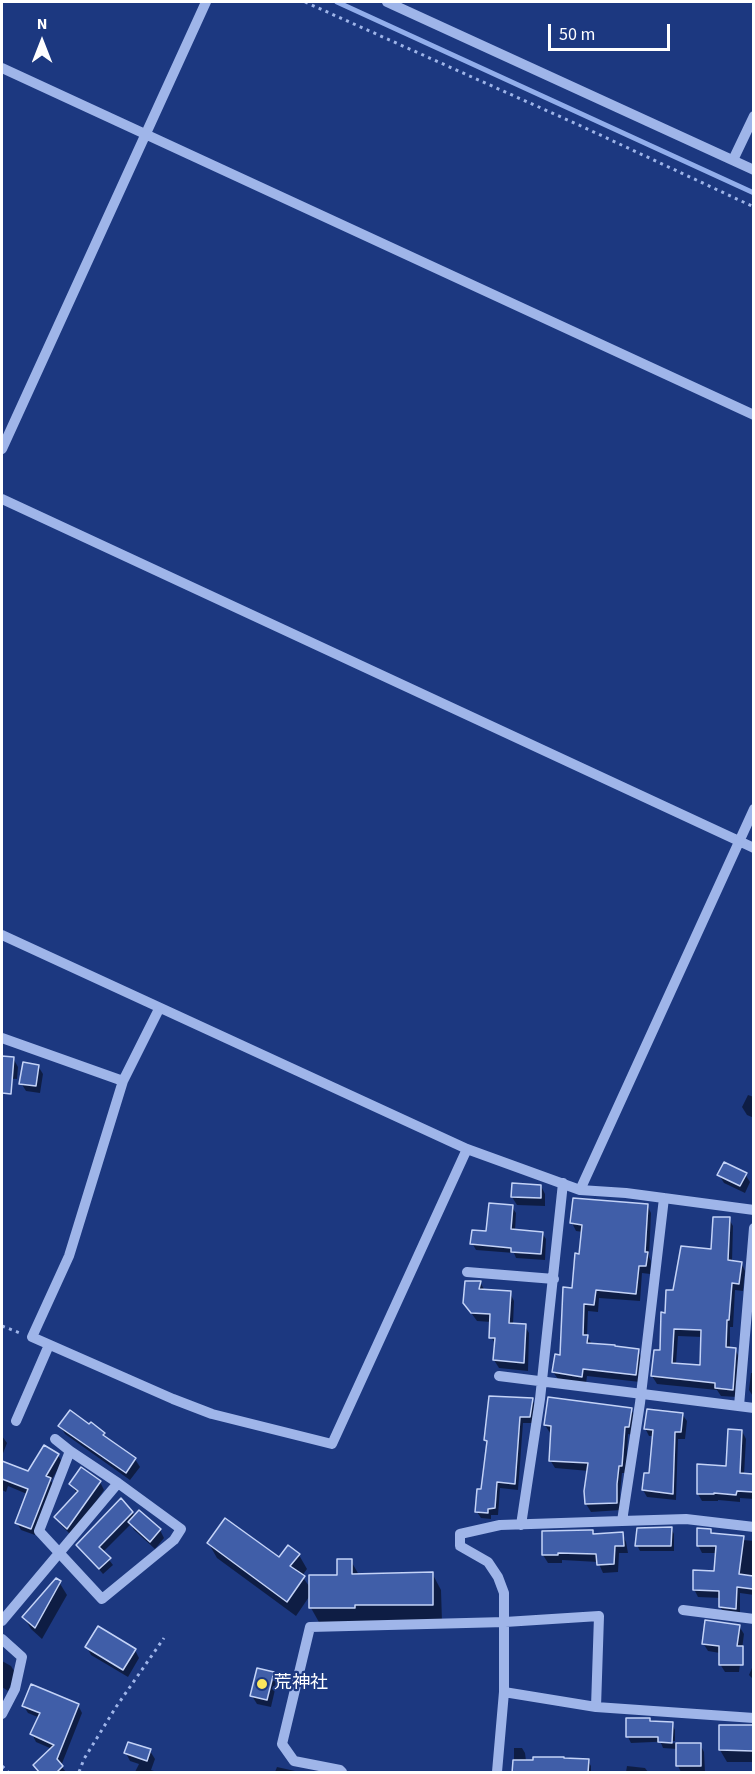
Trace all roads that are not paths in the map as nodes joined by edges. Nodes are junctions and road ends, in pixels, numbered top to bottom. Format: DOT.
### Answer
graph roads {
  1 [pos="206,2"];
  2 [pos="387,2"];
  3 [pos="2,68"];
  4 [pos="753,116"];
  5 [pos="145,135"];
  6 [pos="733,160"];
  7 [pos="753,170"];
  8 [pos="753,415"];
  9 [pos="2,448"];
  10 [pos="2,499"];
  11 [pos="753,809"];
  12 [pos="738,842"];
  13 [pos="753,848"];
  14 [pos="2,935"];
  15 [pos="159,1009"];
  16 [pos="2,1038"];
  17 [pos="123,1081"];
  18 [pos="467,1149"];
  19 [pos="563,1183"];
  20 [pos="580,1190"];
  21 [pos="664,1198"];
  22 [pos="753,1210"];
  23 [pos="753,1228"];
  24 [pos="466,1272"];
  25 [pos="554,1279"];
  26 [pos="750,1324"];
  27 [pos="49,1345"];
  28 [pos="499,1376"];
  29 [pos="542,1382"];
  30 [pos="641,1394"];
  31 [pos="739,1406"];
  32 [pos="753,1408"];
  33 [pos="16,1421"];
  34 [pos="55,1439"];
  35 [pos="70,1451"];
  36 [pos="118,1483"];
  37 [pos="622,1521"];
  38 [pos="521,1524"];
  39 [pos="753,1527"];
  40 [pos="58,1553"];
  41 [pos="683,1610"];
  42 [pos="753,1619"];
  43 [pos="2,1621"];
  44 [pos="505,1622"];
  45 [pos="2,1639"];
  46 [pos="504,1692"];
  47 [pos="596,1707"];
  48 [pos="2,1714"];
  49 [pos="753,1718"];
  50 [pos="342,1773"];
  51 [pos="497,1773"];
  1 -- 5 [label="street"];
  2 -- 6 [label="street"];
  3 -- 5 [label="street"];
  4 -- 6 [label="street"];
  5 -- 8 [label="street"];
  5 -- 9 [label="street"];
  6 -- 7 [label="street"];
  10 -- 12 [label="street"];
  11 -- 12 [label="street"];
  12 -- 13 [label="street"];
  12 -- 20 [label="street"];
  14 -- 15 [label="street"];
  15 -- 17 [label="street"];
  15 -- 18 [label="street"];
  16 -- 17 [label="street"];
  17 -- 27 [label="street"];
  18 -- 19 [label="street"];
  18 -- 27 [label="street"];
  19 -- 20 [label="street"];
  19 -- 25 [label="street"];
  20 -- 21 [label="street"];
  21 -- 22 [label="street"];
  21 -- 30 [label="street"];
  23 -- 26 [label="street"];
  24 -- 25 [label="street"];
  25 -- 29 [label="street"];
  26 -- 31 [label="street"];
  27 -- 33 [label="street"];
  28 -- 29 [label="street"];
  29 -- 30 [label="street"];
  29 -- 38 [label="street"];
  30 -- 31 [label="street"];
  30 -- 37 [label="street"];
  31 -- 32 [label="street"];
  34 -- 35 [label="street"];
  35 -- 36 [label="street"];
  35 -- 40 [label="street"];
  36 -- 40 [label="street"];
  36 -- 40 [label="street"];
  37 -- 38 [label="street"];
  37 -- 39 [label="street"];
  38 -- 44 [label="street"];
  40 -- 43 [label="street"];
  41 -- 42 [label="street"];
  44 -- 46 [label="street"];
  44 -- 47 [label="street"];
  44 -- 50 [label="street"];
  45 -- 48 [label="street"];
  46 -- 47 [label="street"];
  46 -- 51 [label="street"];
  47 -- 49 [label="street"];
}
